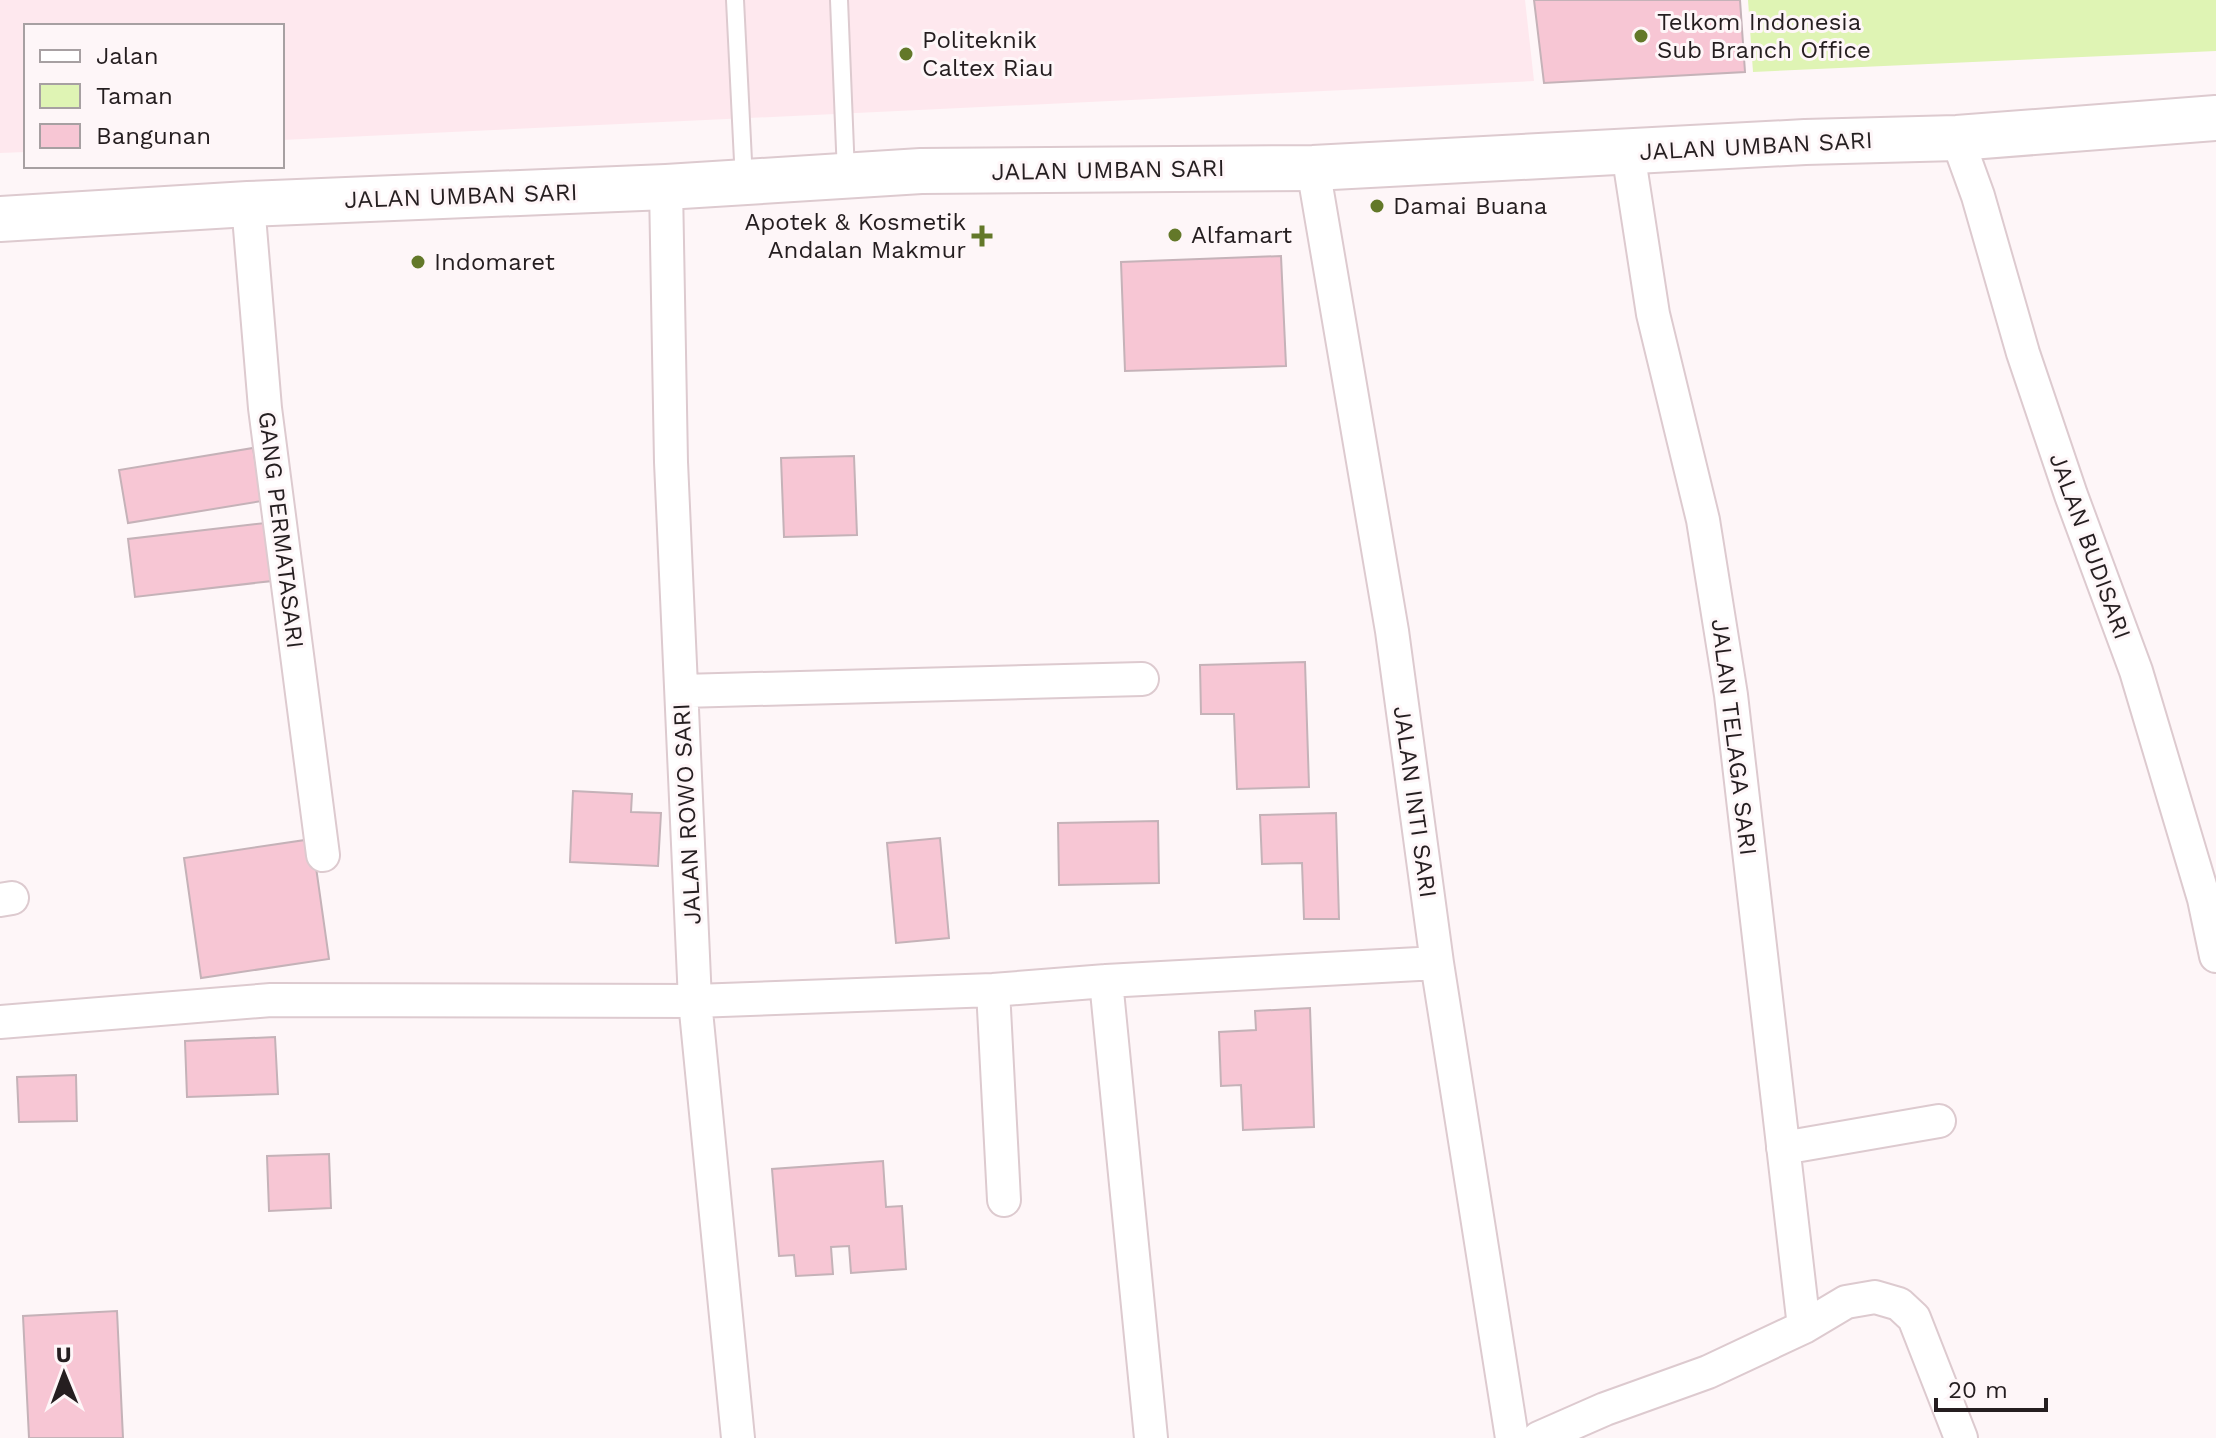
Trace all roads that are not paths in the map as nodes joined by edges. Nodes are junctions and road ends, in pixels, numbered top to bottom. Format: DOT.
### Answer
graph roads {
  1 [pos="735,0"];
  2 [pos="839,0"];
  3 [pos="2216,119"];
  4 [pos="1957,138"];
  5 [pos="1628,152"];
  6 [pos="1313,168"];
  7 [pos="846,177"];
  8 [pos="744,181"];
  9 [pos="666,187"];
  10 [pos="248,204"];
  11 [pos="0,219"];
  12 [pos="1142,679"];
  13 [pos="682,691"];
  14 [pos="323,855"];
  15 [pos="2216,956"];
  16 [pos="1437,963"];
  17 [pos="1106,981"];
  18 [pos="993,990"];
  19 [pos="695,1001"];
  20 [pos="0,1022"];
  21 [pos="1939,1121"];
  22 [pos="1783,1148"];
  23 [pos="1004,1200"];
  24 [pos="1804,1327"];
  25 [pos="738,1438"];
  26 [pos="1151,1438"];
  27 [pos="1512,1438"];
  28 [pos="1539,1438"];
  29 [pos="1961,1438"];
  1 -- 8 [label="lane"];
  2 -- 7 [label="lane"];
  3 -- 4 [label="main road, JALAN UMBAN SARI"];
  4 -- 5 [label="main road, JALAN UMBAN SARI"];
  4 -- 15 [label="street, JALAN BUDISARI"];
  5 -- 6 [label="main road, JALAN UMBAN SARI"];
  5 -- 22 [label="street, JALAN TELAGA SARI"];
  6 -- 7 [label="main road, JALAN UMBAN SARI"];
  6 -- 16 [label="street, JALAN INTI SARI"];
  7 -- 8 [label="main road, JALAN UMBAN SARI"];
  8 -- 9 [label="main road, JALAN UMBAN SARI"];
  9 -- 10 [label="main road, JALAN UMBAN SARI"];
  9 -- 13 [label="street, JALAN ROWO SARI"];
  10 -- 11 [label="main road, JALAN UMBAN SARI"];
  10 -- 14 [label="street, GANG PERMATASARI"];
  12 -- 13 [label="street"];
  13 -- 19 [label="street, JALAN ROWO SARI"];
  16 -- 17 [label="street"];
  16 -- 27 [label="street, JALAN INTI SARI"];
  17 -- 18 [label="street"];
  17 -- 26 [label="street"];
  18 -- 19 [label="street"];
  18 -- 23 [label="street"];
  19 -- 20 [label="street"];
  19 -- 25 [label="street, JALAN ROWO SARI"];
  21 -- 22 [label="street"];
  22 -- 24 [label="street, JALAN TELAGA SARI"];
  24 -- 28 [label="street"];
  24 -- 29 [label="street"];
}
